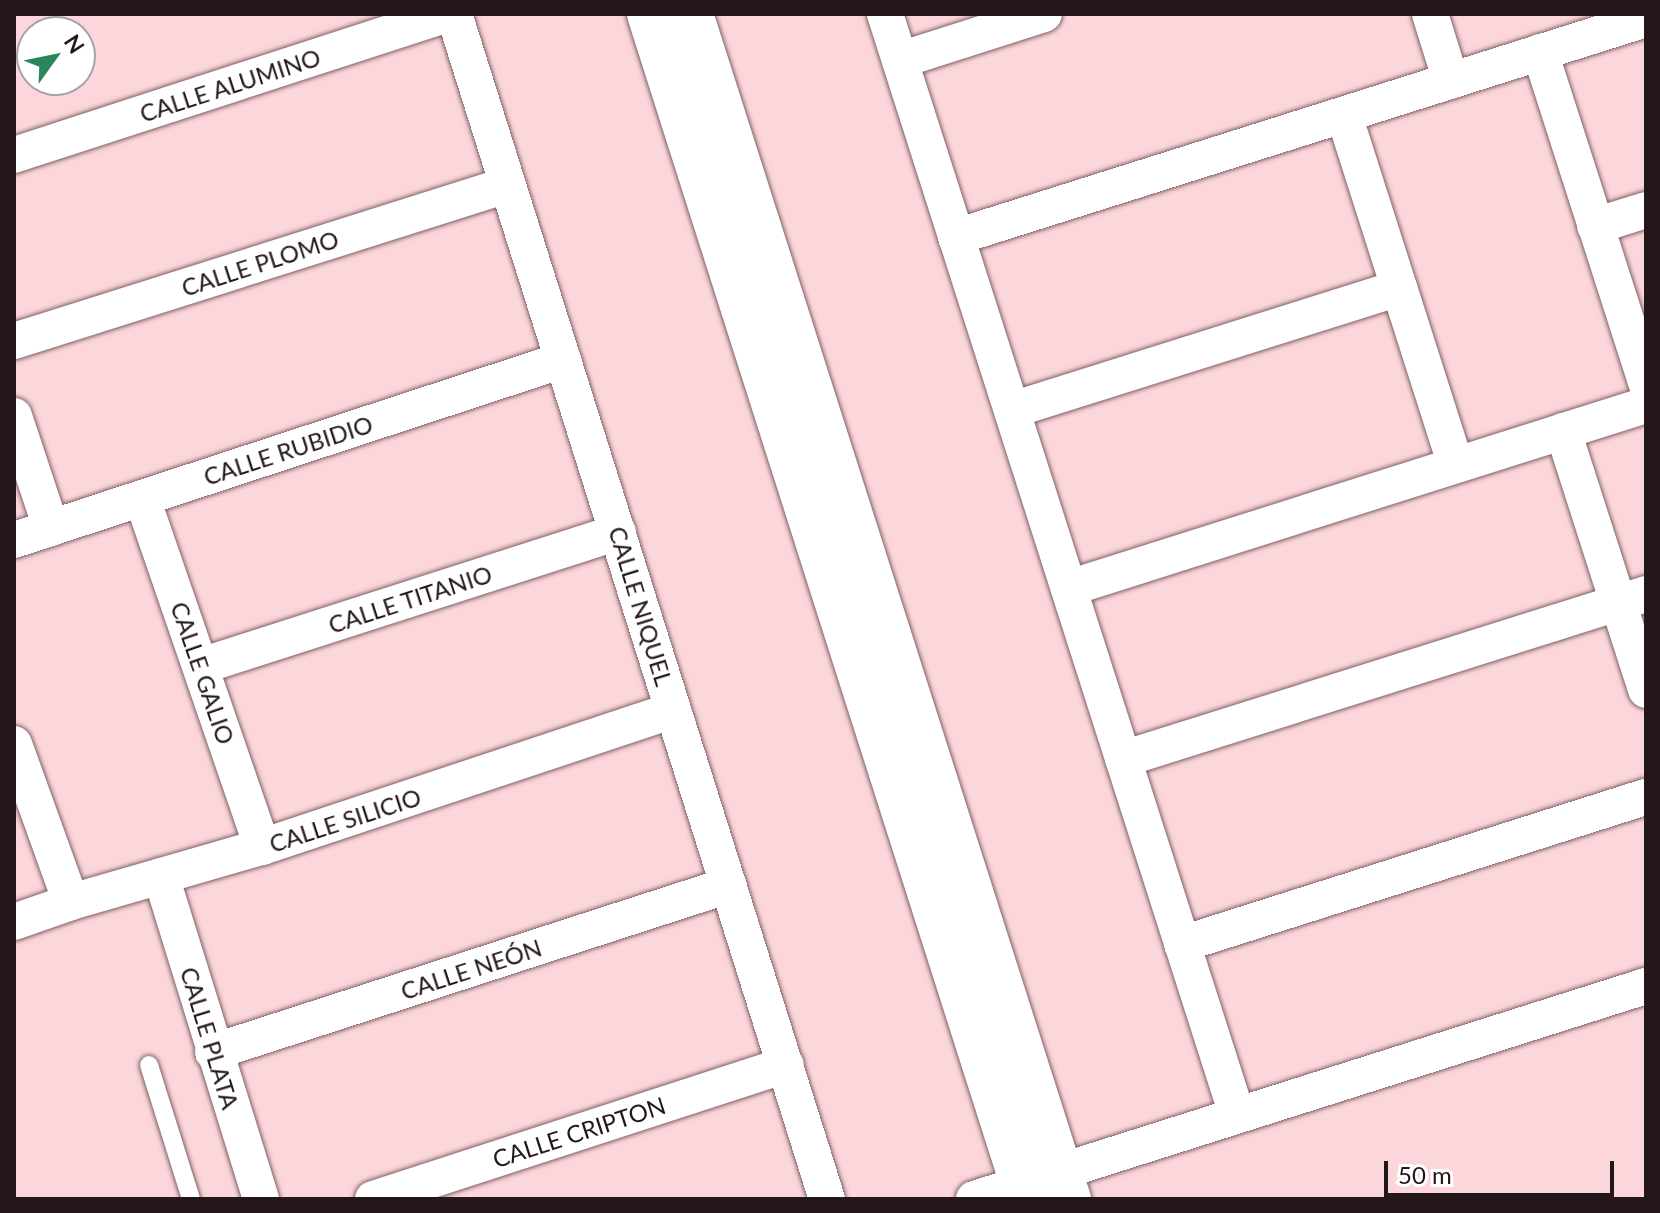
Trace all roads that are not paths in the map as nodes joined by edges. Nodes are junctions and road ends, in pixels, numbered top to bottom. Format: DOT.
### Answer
graph roads {
  1 [pos="447,14"];
  2 [pos="454,14"];
  3 [pos="649,14"];
  4 [pos="691,14"];
  5 [pos="885,14"];
  6 [pos="1044,14"];
  7 [pos="1430,14"];
  8 [pos="1646,19"];
  9 [pos="1540,52"];
  10 [pos="900,60"];
  11 [pos="1451,81"];
  12 [pos="1344,115"];
  13 [pos="14,155"];
  14 [pos="507,185"];
  15 [pos="1646,210"];
  16 [pos="1595,226"];
  17 [pos="956,237"];
  18 [pos="1399,288"];
  19 [pos="14,341"];
  20 [pos="563,360"];
  21 [pos="781,360"];
  22 [pos="1646,383"];
  23 [pos="1646,405"];
  24 [pos="1012,410"];
  25 [pos="14,416"];
  26 [pos="1563,431"];
  27 [pos="1456,465"];
  28 [pos="142,498"];
  29 [pos="51,528"];
  30 [pos="618,532"];
  31 [pos="14,540"];
  32 [pos="1069,588"];
  33 [pos="1632,598"];
  34 [pos="201,666"];
  35 [pos="1646,690"];
  36 [pos="673,710"];
  37 [pos="14,744"];
  38 [pos="1123,759"];
  39 [pos="1646,797"];
  40 [pos="262,847"];
  41 [pos="161,876"];
  42 [pos="729,885"];
  43 [pos="71,902"];
  44 [pos="14,922"];
  45 [pos="1182,944"];
  46 [pos="1646,986"];
  47 [pos="213,1052"];
  48 [pos="149,1065"];
  49 [pos="786,1065"];
  50 [pos="1237,1115"];
  51 [pos="1044,1188"];
  52 [pos="191,1199"];
  53 [pos="261,1199"];
  54 [pos="373,1199"];
  55 [pos="827,1199"];
  56 [pos="974,1199"];
  1 -- 13 [label="street, CALLE ALUMINO"];
  2 -- 14 [label="street, CALLE NIQUEL"];
  3 -- 21 [label="street"];
  4 -- 21 [label="street"];
  5 -- 10 [label="street"];
  6 -- 10 [label="street"];
  7 -- 11 [label="street"];
  8 -- 9 [label="street"];
  9 -- 11 [label="street"];
  9 -- 16 [label="street"];
  10 -- 17 [label="street"];
  11 -- 12 [label="street"];
  12 -- 17 [label="street"];
  12 -- 18 [label="street"];
  14 -- 19 [label="street, CALLE PLOMO"];
  14 -- 20 [label="street, CALLE NIQUEL"];
  15 -- 16 [label="street"];
  16 -- 22 [label="street"];
  17 -- 24 [label="street"];
  18 -- 24 [label="street"];
  18 -- 27 [label="street"];
  20 -- 28 [label="street, CALLE RUBIDIO"];
  20 -- 30 [label="street, CALLE NIQUEL"];
  21 -- 51 [label="street"];
  23 -- 26 [label="street"];
  24 -- 32 [label="street"];
  25 -- 29 [label="street"];
  26 -- 27 [label="street"];
  26 -- 33 [label="street"];
  27 -- 32 [label="street"];
  28 -- 29 [label="street, CALLE RUBIDIO"];
  28 -- 34 [label="street, CALLE GALIO"];
  29 -- 31 [label="street, CALLE RUBIDIO"];
  30 -- 34 [label="street, CALLE TITANIO"];
  30 -- 36 [label="street, CALLE NIQUEL"];
  32 -- 38 [label="street"];
  33 -- 35 [label="street"];
  33 -- 38 [label="street"];
  34 -- 40 [label="street, CALLE GALIO"];
  36 -- 40 [label="street, CALLE SILICIO"];
  36 -- 42 [label="street, CALLE NIQUEL"];
  37 -- 43 [label="street"];
  38 -- 45 [label="street"];
  39 -- 45 [label="street"];
  40 -- 41 [label="street, CALLE SILICIO"];
  41 -- 43 [label="street, CALLE SILICIO"];
  41 -- 47 [label="street, CALLE PLATA"];
  42 -- 47 [label="street, CALLE NEÓN"];
  42 -- 49 [label="street, CALLE NIQUEL"];
  43 -- 44 [label="street, CALLE SILICIO"];
  45 -- 50 [label="street"];
  46 -- 50 [label="street"];
  47 -- 53 [label="street, CALLE PLATA"];
  48 -- 52 [label="lane"];
  49 -- 54 [label="street, CALLE CRIPTON"];
  49 -- 55 [label="street, CALLE NIQUEL"];
  50 -- 51 [label="street"];
  51 -- 56 [label="street"];
}
